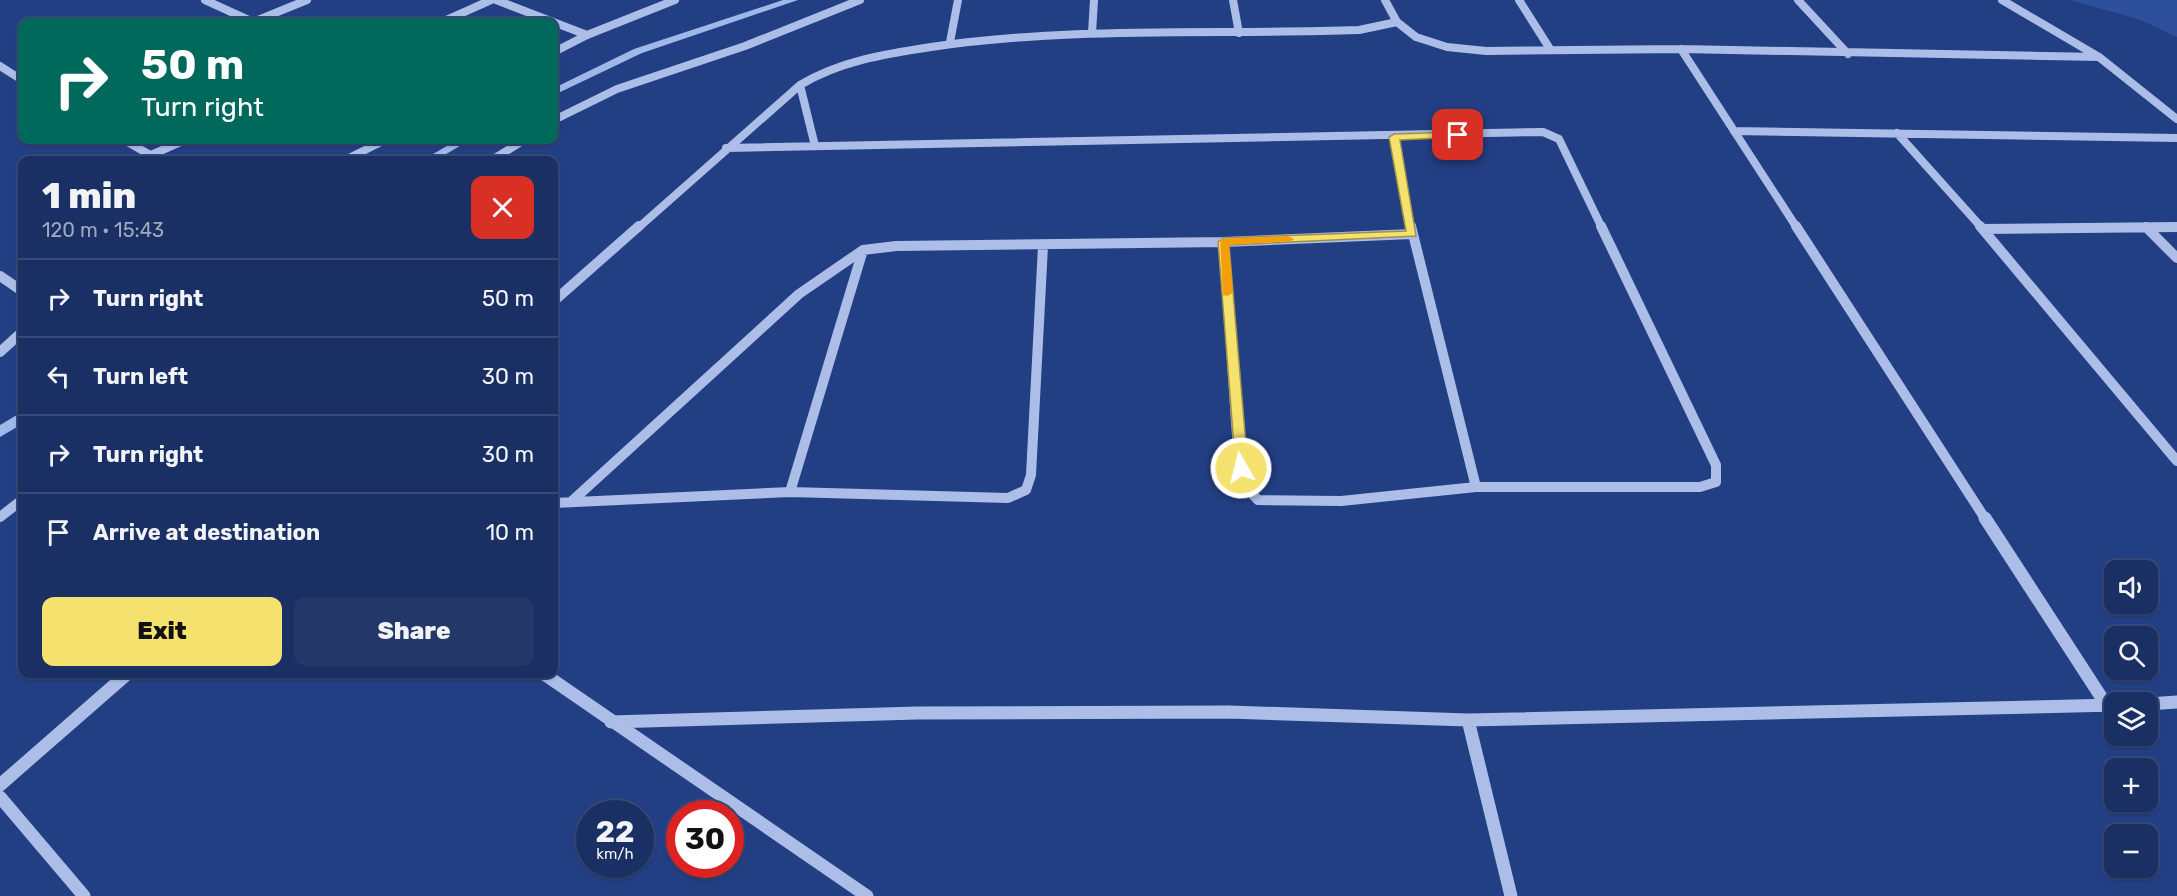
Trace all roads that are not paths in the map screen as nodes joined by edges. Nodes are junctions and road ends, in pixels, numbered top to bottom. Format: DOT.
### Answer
graph roads {
  1 [pos="205,0"];
  2 [pos="307,0"];
  3 [pos="494,0"];
  4 [pos="675,0"];
  5 [pos="860,0"];
  6 [pos="958,0"];
  7 [pos="1094,0"];
  8 [pos="1233,0"];
  9 [pos="1385,0"];
  10 [pos="1519,0"];
  11 [pos="1798,0"];
  12 [pos="2002,0"];
  13 [pos="244,18"];
  14 [pos="263,18"];
  15 [pos="451,18"];
  16 [pos="542,18"];
  17 [pos="1397,22"];
  18 [pos="558,24"];
  19 [pos="1092,33"];
  20 [pos="1239,33"];
  21 [pos="587,35"];
  22 [pos="950,42"];
  23 [pos="1550,49"];
  24 [pos="1681,49"];
  25 [pos="558,50"];
  26 [pos="1848,54"];
  27 [pos="2099,57"];
  28 [pos="0,66"];
  29 [pos="18,77"];
  30 [pos="800,85"];
  31 [pos="558,118"];
  32 [pos="2177,119"];
  33 [pos="1734,132"];
  34 [pos="1897,133"];
  35 [pos="1394,137"];
  36 [pos="2177,138"];
  37 [pos="131,144"];
  38 [pos="176,144"];
  39 [pos="377,144"];
  40 [pos="518,144"];
  41 [pos="815,146"];
  42 [pos="726,148"];
  43 [pos="151,155"];
  44 [pos="353,156"];
  45 [pos="498,156"];
  46 [pos="2177,226"];
  47 [pos="2146,227"];
  48 [pos="1983,229"];
  49 [pos="1412,234"];
  50 [pos="1224,242"];
  51 [pos="1043,246"];
  52 [pos="864,250"];
  53 [pos="2177,258"];
  54 [pos="0,276"];
  55 [pos="18,288"];
  56 [pos="558,297"];
  57 [pos="18,336"];
  58 [pos="0,352"];
  59 [pos="2177,461"];
  60 [pos="1476,487"];
  61 [pos="790,492"];
  62 [pos="572,501"];
  63 [pos="18,503"];
  64 [pos="558,503"];
  65 [pos="0,517"];
  66 [pos="123,678"];
  67 [pos="550,678"];
  68 [pos="2104,695"];
  69 [pos="2177,702"];
  70 [pos="2158,703"];
  71 [pos="2104,706"];
  72 [pos="1467,720"];
  73 [pos="611,722"];
  74 [pos="0,785"];
  75 [pos="0,797"];
  76 [pos="84,896"];
  77 [pos="867,896"];
  78 [pos="1511,896"];
  1 -- 13 [label="street"];
  2 -- 14 [label="street"];
  3 -- 15 [label="street"];
  3 -- 16 [label="street"];
  4 -- 21 [label="street"];
  5 -- 31 [label="street"];
  6 -- 22 [label="street"];
  7 -- 19 [label="street"];
  8 -- 20 [label="street"];
  9 -- 17 [label="street"];
  10 -- 23 [label="street"];
  11 -- 26 [label="street"];
  12 -- 27 [label="street"];
  17 -- 20 [label="street"];
  17 -- 23 [label="street"];
  18 -- 21 [label="street"];
  19 -- 20 [label="street"];
  19 -- 22 [label="street"];
  21 -- 25 [label="street"];
  22 -- 30 [label="street"];
  23 -- 24 [label="street"];
  24 -- 26 [label="street"];
  24 -- 33 [label="street"];
  26 -- 27 [label="street"];
  27 -- 32 [label="street"];
  28 -- 29 [label="street"];
  30 -- 41 [label="street"];
  30 -- 42 [label="street"];
  33 -- 34 [label="street"];
  33 -- 68 [label="street"];
  34 -- 36 [label="street"];
  34 -- 48 [label="street"];
  35 -- 41 [label="street"];
  35 -- 49 [label="street"];
  35 -- 60 [label="street"];
  37 -- 43 [label="street"];
  38 -- 43 [label="street"];
  39 -- 44 [label="street"];
  40 -- 45 [label="street"];
  41 -- 42 [label="street"];
  42 -- 56 [label="street"];
  46 -- 47 [label="street"];
  47 -- 48 [label="street"];
  47 -- 53 [label="street"];
  48 -- 59 [label="street"];
  49 -- 50 [label="street"];
  49 -- 60 [label="street"];
  50 -- 51 [label="street"];
  50 -- 60 [label="street"];
  51 -- 52 [label="street"];
  51 -- 61 [label="street"];
  52 -- 61 [label="street"];
  52 -- 62 [label="street"];
  54 -- 55 [label="street"];
  57 -- 58 [label="street"];
  61 -- 62 [label="street"];
  62 -- 64 [label="street"];
  63 -- 65 [label="street"];
  66 -- 74 [label="street"];
  67 -- 73 [label="street"];
  69 -- 70 [label="street"];
  71 -- 72 [label="street"];
  72 -- 73 [label="street"];
  72 -- 78 [label="street"];
  73 -- 77 [label="street"];
  75 -- 76 [label="street"];
}
